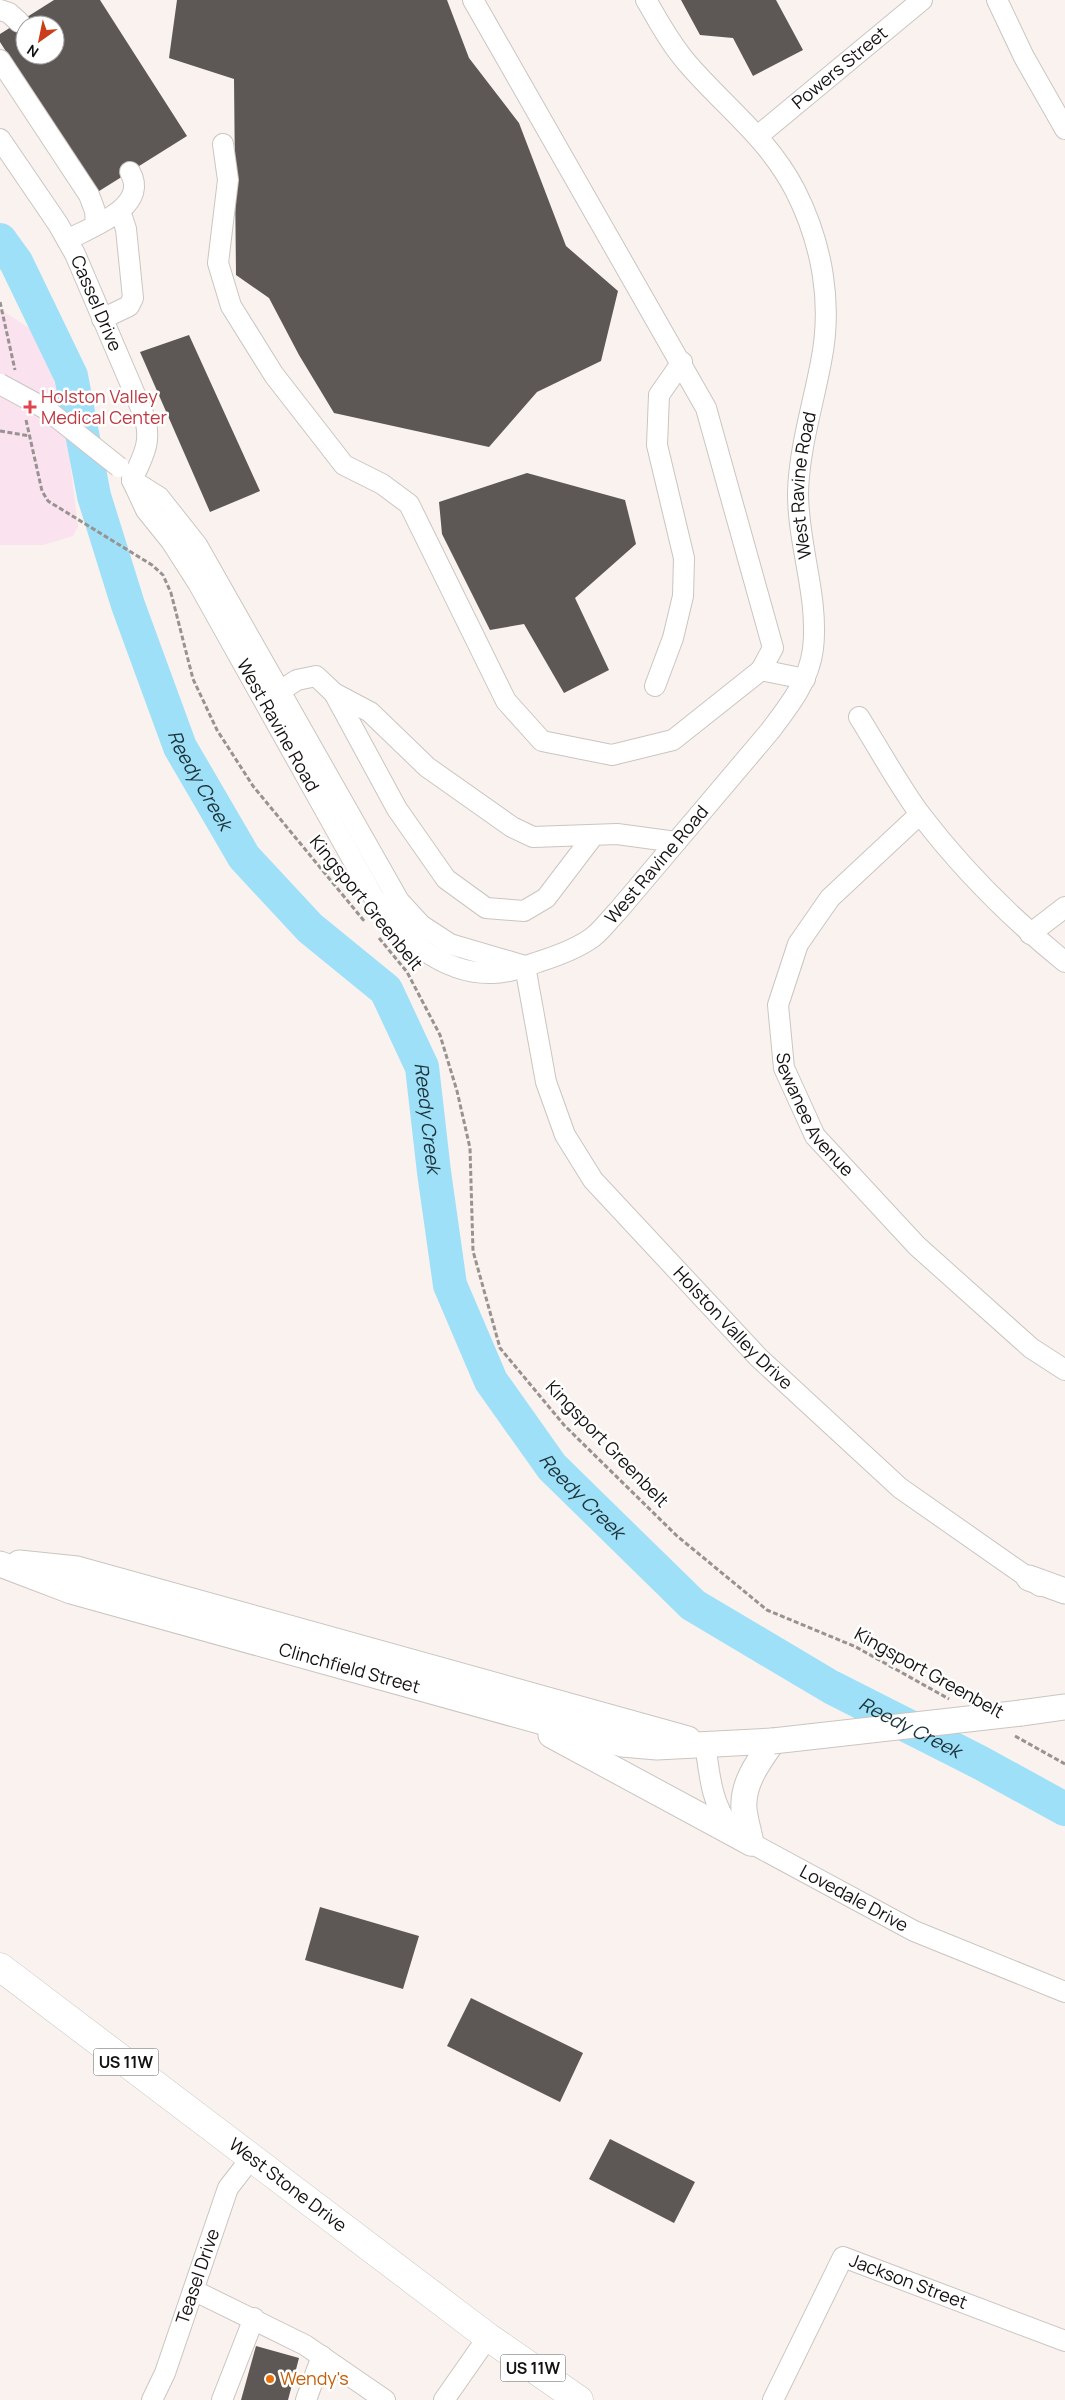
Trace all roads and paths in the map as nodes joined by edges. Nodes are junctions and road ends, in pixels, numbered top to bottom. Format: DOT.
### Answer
graph roads {
  1 [pos="646,0"];
  2 [pos="922,0"];
  3 [pos="997,0"];
  4 [pos="475,3"];
  5 [pos="0,10"];
  6 [pos="15,18"];
  7 [pos="0,60"];
  8 [pos="1065,129"];
  9 [pos="758,135"];
  10 [pos="0,139"];
  11 [pos="223,144"];
  12 [pos="130,172"];
  13 [pos="120,212"];
  14 [pos="96,224"];
  15 [pos="67,240"];
  16 [pos="102,319"];
  17 [pos="682,362"];
  18 [pos="0,384"];
  19 [pos="0,431"];
  20 [pos="30,436"];
  21 [pos="126,474"];
  22 [pos="80,522"];
  23 [pos="761,670"];
  24 [pos="804,679"];
  25 [pos="654,686"];
  26 [pos="334,693"];
  27 [pos="272,696"];
  28 [pos="859,717"];
  29 [pos="920,814"];
  30 [pos="594,835"];
  31 [pos="676,842"];
  32 [pos="1065,907"];
  33 [pos="370,928"];
  34 [pos="1030,934"];
  35 [pos="376,935"];
  36 [pos="1065,962"];
  37 [pos="524,966"];
  38 [pos="1065,1370"];
  39 [pos="0,1563"];
  40 [pos="1051,1590"];
  41 [pos="1065,1608"];
  42 [pos="952,1701"];
  43 [pos="1064,1707"];
  44 [pos="512,1714"];
  45 [pos="1017,1724"];
  46 [pos="773,1741"];
  47 [pos="705,1744"];
  48 [pos="1065,1764"];
  49 [pos="751,1843"];
  50 [pos="0,1967"];
  51 [pos="1065,1992"];
  52 [pos="252,2157"];
  53 [pos="194,2291"];
  54 [pos="254,2318"];
  55 [pos="488,2337"];
  56 [pos="1065,2341"];
  57 [pos="322,2356"];
  58 [pos="152,2400"];
  59 [pos="222,2400"];
  60 [pos="306,2400"];
  61 [pos="385,2400"];
  62 [pos="444,2400"];
  63 [pos="579,2400"];
  64 [pos="773,2400"];
  1 -- 9 [label="street, West Ravine Road"];
  2 -- 9 [label="street, Powers Street"];
  3 -- 8 [label="street"];
  4 -- 17 [label="street"];
  5 -- 6 [label="street"];
  7 -- 14 [label="street"];
  9 -- 24 [label="street, West Ravine Road"];
  10 -- 15 [label="street, Cassel Drive"];
  11 -- 23 [label="street"];
  12 -- 13 [label="street"];
  13 -- 14 [label="street"];
  13 -- 16 [label="street"];
  14 -- 15 [label="street"];
  15 -- 16 [label="street, Cassel Drive"];
  16 -- 21 [label="street, Cassel Drive"];
  17 -- 23 [label="street"];
  17 -- 25 [label="street"];
  18 -- 21 [label="street, West Ravine Road, bridge"];
  19 -- 20 [label="path"];
  21 -- 27 [label="street, West Ravine Road"];
  22 -- 33 [label="path, Kingsport Greenbelt"];
  23 -- 24 [label="street"];
  24 -- 31 [label="street, West Ravine Road"];
  26 -- 27 [label="street"];
  26 -- 30 [label="street"];
  26 -- 30 [label="street"];
  27 -- 37 [label="street, West Ravine Road"];
  28 -- 29 [label="street"];
  29 -- 34 [label="street"];
  29 -- 38 [label="street, Sewanee Avenue"];
  30 -- 31 [label="street"];
  31 -- 37 [label="street, West Ravine Road"];
  32 -- 34 [label="street"];
  34 -- 36 [label="street"];
  35 -- 42 [label="path, Kingsport Greenbelt"];
  37 -- 40 [label="street, Holston Valley Drive"];
  39 -- 44 [label="main road, Clinchfield Street"];
  39 -- 47 [label="main road, Clinchfield Street"];
  40 -- 41 [label="main road"];
  43 -- 45 [label="main road, Clinchfield Street"];
  44 -- 47 [label="main road, Clinchfield Street"];
  44 -- 49 [label="main road"];
  45 -- 46 [label="main road, Clinchfield Street, bridge"];
  45 -- 48 [label="path, Kingsport Greenbelt"];
  46 -- 47 [label="main road, Clinchfield Street"];
  46 -- 49 [label="main road"];
  47 -- 49 [label="street, Lovedale Drive"];
  49 -- 51 [label="street, Lovedale Drive"];
  50 -- 52 [label="highway, West Stone Drive / US 11W"];
  52 -- 53 [label="street, Teasel Drive"];
  52 -- 55 [label="highway, West Stone Drive / US 11W"];
  53 -- 54 [label="street"];
  53 -- 58 [label="street, Teasel Drive"];
  54 -- 57 [label="street"];
  54 -- 59 [label="street"];
  55 -- 62 [label="street"];
  55 -- 63 [label="highway, West Stone Drive / US 11W"];
  56 -- 64 [label="street, Jackson Street"];
  57 -- 60 [label="street"];
  57 -- 61 [label="street"];
}
